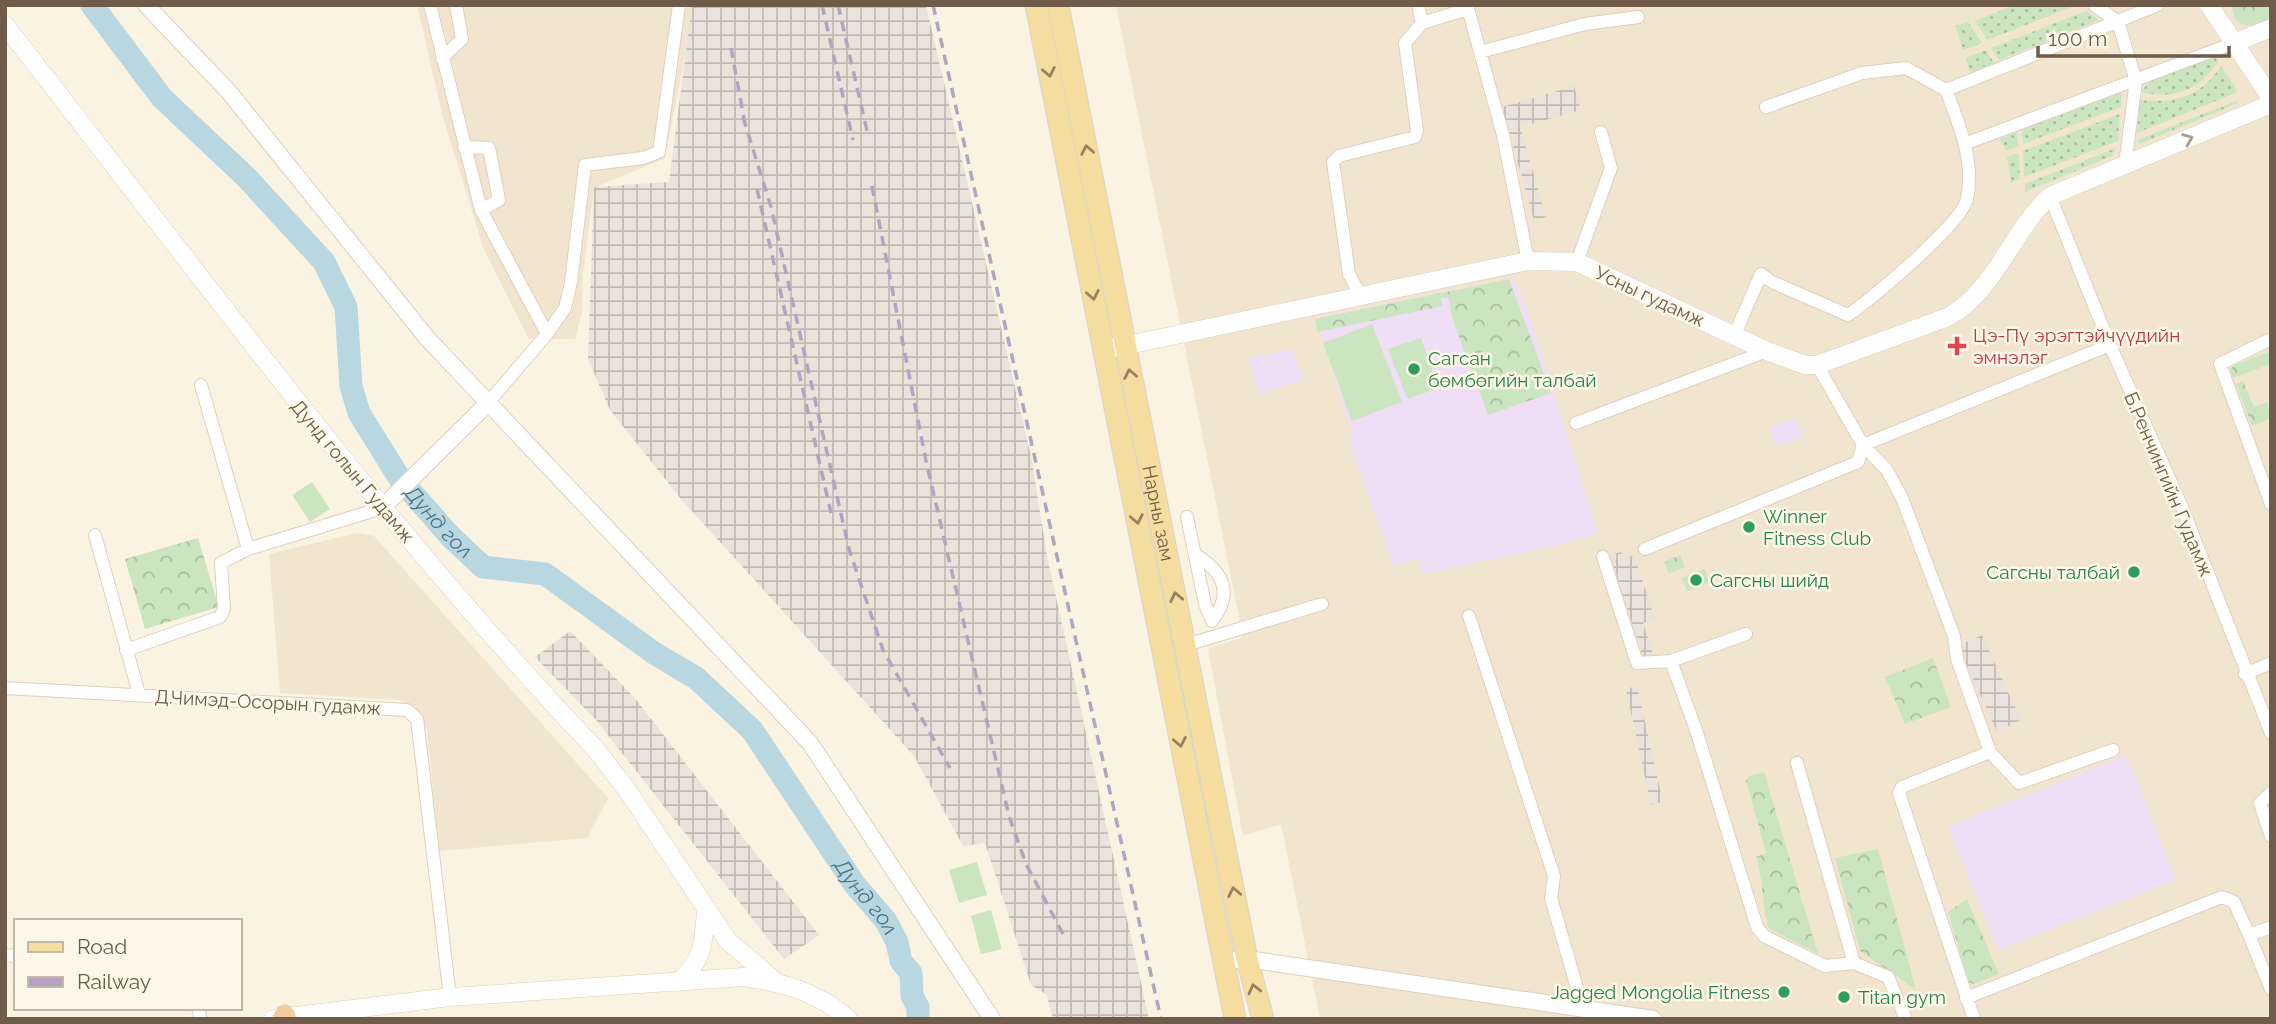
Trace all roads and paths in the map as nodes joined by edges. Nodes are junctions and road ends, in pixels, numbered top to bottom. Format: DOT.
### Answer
graph roads {
  1 [pos="146,5"];
  2 [pos="430,5"];
  3 [pos="456,5"];
  4 [pos="680,5"];
  5 [pos="1036,5"];
  6 [pos="1058,5"];
  7 [pos="1418,5"];
  8 [pos="2094,5"];
  9 [pos="2158,5"];
  10 [pos="2209,5"];
  11 [pos="1468,7"];
  12 [pos="1638,18"];
  13 [pos="1422,23"];
  14 [pos="2118,23"];
  15 [pos="5,25"];
  16 [pos="2271,28"];
  17 [pos="2234,43"];
  18 [pos="1480,52"];
  19 [pos="442,58"];
  20 [pos="2136,81"];
  21 [pos="1946,90"];
  22 [pos="2271,97"];
  23 [pos="2271,104"];
  24 [pos="1766,107"];
  25 [pos="1601,132"];
  26 [pos="1967,144"];
  27 [pos="464,148"];
  28 [pos="2125,165"];
  29 [pos="2050,196"];
  30 [pos="481,210"];
  31 [pos="1528,261"];
  32 [pos="1577,262"];
  33 [pos="1361,297"];
  34 [pos="547,334"];
  35 [pos="1734,336"];
  36 [pos="2271,338"];
  37 [pos="2110,345"];
  38 [pos="1114,348"];
  39 [pos="1767,351"];
  40 [pos="1817,365"];
  41 [pos="201,385"];
  42 [pos="487,404"];
  43 [pos="1576,423"];
  44 [pos="1864,445"];
  45 [pos="2271,504"];
  46 [pos="382,508"];
  47 [pos="1187,517"];
  48 [pos="95,534"];
  49 [pos="248,549"];
  50 [pos="1645,549"];
  51 [pos="1196,555"];
  52 [pos="1603,557"];
  53 [pos="1322,604"];
  54 [pos="1469,616"];
  55 [pos="1746,634"];
  56 [pos="1185,645"];
  57 [pos="126,650"];
  58 [pos="1671,661"];
  59 [pos="2271,663"];
  60 [pos="2245,674"];
  61 [pos="5,688"];
  62 [pos="138,694"];
  63 [pos="2271,733"];
  64 [pos="2113,750"];
  65 [pos="1990,752"];
  66 [pos="1797,763"];
  67 [pos="2271,793"];
  68 [pos="2271,836"];
  69 [pos="706,912"];
  70 [pos="2271,927"];
  71 [pos="2249,935"];
  72 [pos="1247,959"];
  73 [pos="1223,961"];
  74 [pos="1854,963"];
  75 [pos="775,981"];
  76 [pos="679,982"];
  77 [pos="2271,989"];
  78 [pos="450,997"];
  79 [pos="1966,998"];
  80 [pos="1583,1009"];
  81 [pos="280,1018"];
  82 [pos="848,1019"];
  83 [pos="992,1019"];
  84 [pos="1235,1019"];
  85 [pos="1262,1019"];
  86 [pos="1653,1019"];
  87 [pos="1906,1019"];
  88 [pos="1974,1019"];
  1 -- 42 [label="street"];
  2 -- 19 [label="street"];
  3 -- 19 [label="street"];
  4 -- 34 [label="street"];
  5 -- 38 [label="main road, Нарны зам, one-way"];
  38 -- 6 [label="main road, Нарны зам, one-way"];
  7 -- 13 [label="street"];
  8 -- 14 [label="street"];
  9 -- 14 [label="street"];
  10 -- 17 [label="main road"];
  11 -- 13 [label="street"];
  11 -- 18 [label="street"];
  12 -- 18 [label="street"];
  13 -- 33 [label="street"];
  14 -- 20 [label="street"];
  14 -- 21 [label="street"];
  15 -- 46 [label="main road, Дунд голын Гудамж"];
  16 -- 17 [label="main road"];
  17 -- 20 [label="street"];
  17 -- 22 [label="main road"];
  18 -- 31 [label="street"];
  19 -- 27 [label="street"];
  20 -- 26 [label="street"];
  20 -- 28 [label="street"];
  21 -- 24 [label="street"];
  21 -- 26 [label="street"];
  28 -- 23 [label="main road, one-way"];
  25 -- 32 [label="street"];
  26 -- 35 [label="street"];
  27 -- 30 [label="street"];
  27 -- 30 [label="street"];
  28 -- 29 [label="main road"];
  29 -- 37 [label="street, Б.Ренчингийн Гудамж"];
  29 -- 40 [label="main road"];
  30 -- 34 [label="street"];
  31 -- 32 [label="main road, Усны гудамж"];
  31 -- 33 [label="main road, Усны гудамж"];
  32 -- 35 [label="main road, Усны гудамж"];
  33 -- 38 [label="main road, Усны гудамж"];
  34 -- 42 [label="street"];
  35 -- 39 [label="main road, Усны гудамж"];
  36 -- 45 [label="street"];
  37 -- 44 [label="street"];
  37 -- 60 [label="street, Б.Ренчингийн Гудамж"];
  56 -- 38 [label="main road, Нарны зам, one-way"];
  38 -- 73 [label="main road, Нарны зам, one-way"];
  39 -- 40 [label="main road, Усны гудамж"];
  39 -- 43 [label="street"];
  40 -- 44 [label="street"];
  41 -- 49 [label="street"];
  42 -- 46 [label="street"];
  42 -- 83 [label="street"];
  44 -- 50 [label="street"];
  44 -- 65 [label="street"];
  46 -- 49 [label="street"];
  46 -- 69 [label="main road, Дунд голын Гудамж"];
  47 -- 51 [label="street"];
  48 -- 57 [label="street"];
  49 -- 57 [label="street"];
  51 -- 51 [label="street"];
  52 -- 58 [label="street"];
  53 -- 56 [label="street"];
  54 -- 80 [label="street"];
  55 -- 58 [label="street"];
  72 -- 56 [label="main road, Нарны зам, one-way"];
  57 -- 62 [label="street"];
  58 -- 74 [label="street"];
  59 -- 60 [label="street"];
  60 -- 63 [label="street, Б.Ренчингийн Гудамж"];
  61 -- 62 [label="street, Д.Чимэд-Осорын гудамж"];
  62 -- 78 [label="street, Д.Чимэд-Осорын гудамж"];
  64 -- 65 [label="street"];
  65 -- 79 [label="street"];
  66 -- 74 [label="street"];
  67 -- 68 [label="street"];
  69 -- 75 [label="main road, Дунд голын Гудамж"];
  69 -- 76 [label="main road"];
  70 -- 71 [label="street"];
  71 -- 77 [label="street"];
  71 -- 79 [label="street"];
  72 -- 73 [label="street"];
  72 -- 80 [label="street"];
  85 -- 72 [label="main road, Нарны зам, one-way"];
  73 -- 84 [label="main road, Нарны зам"];
  74 -- 87 [label="street"];
  75 -- 76 [label="main road"];
  75 -- 82 [label="main road"];
  76 -- 78 [label="main road"];
  78 -- 81 [label="main road"];
  79 -- 88 [label="street"];
  80 -- 86 [label="street"];
}
